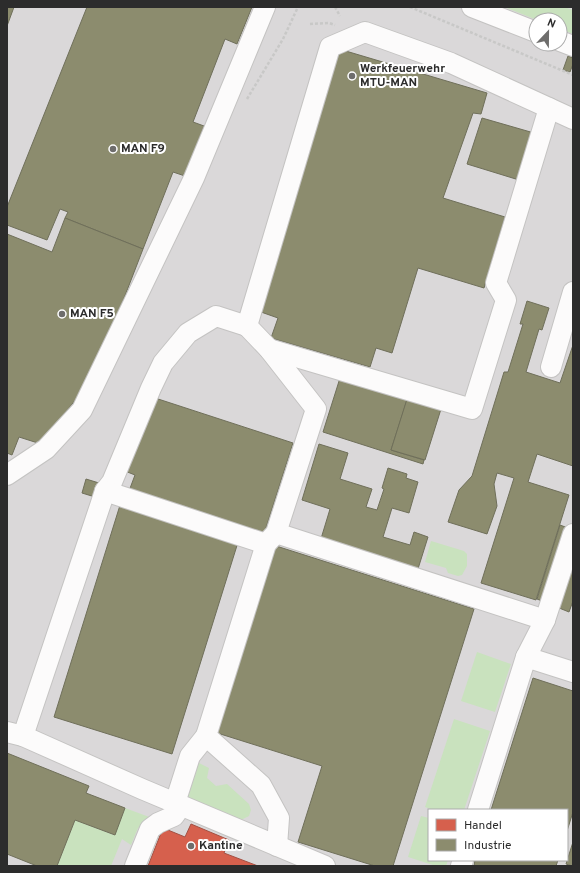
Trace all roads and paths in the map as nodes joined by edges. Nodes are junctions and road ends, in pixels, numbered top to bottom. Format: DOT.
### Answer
graph roads {
  1 [pos="265,7"];
  2 [pos="335,7"];
  3 [pos="410,7"];
  4 [pos="472,7"];
  5 [pos="340,16"];
  6 [pos="310,24"];
  7 [pos="335,25"];
  8 [pos="528,29"];
  9 [pos="573,75"];
  10 [pos="549,108"];
  11 [pos="573,119"];
  12 [pos="573,292"];
  13 [pos="247,326"];
  14 [pos="269,349"];
  15 [pos="551,367"];
  16 [pos="7,475"];
  17 [pos="105,491"];
  18 [pos="573,534"];
  19 [pos="271,538"];
  20 [pos="545,620"];
  21 [pos="526,657"];
  22 [pos="573,672"];
  23 [pos="15,734"];
  24 [pos="206,736"];
  25 [pos="178,804"];
  26 [pos="478,809"];
  27 [pos="277,846"];
  28 [pos="135,866"];
  29 [pos="325,866"];
  1 -- 16 [label="lane"];
  2 -- 5 [label="path"];
  3 -- 9 [label="path"];
  4 -- 8 [label="lane"];
  6 -- 7 [label="path"];
  10 -- 11 [label="lane"];
  10 -- 13 [label="lane"];
  10 -- 14 [label="lane"];
  12 -- 15 [label="lane"];
  13 -- 14 [label="lane"];
  13 -- 17 [label="lane"];
  14 -- 19 [label="lane"];
  17 -- 19 [label="lane"];
  17 -- 23 [label="lane"];
  18 -- 20 [label="lane"];
  19 -- 20 [label="lane"];
  19 -- 24 [label="lane"];
  20 -- 21 [label="lane"];
  21 -- 22 [label="lane"];
  21 -- 26 [label="lane"];
  23 -- 25 [label="lane"];
  24 -- 25 [label="lane"];
  24 -- 27 [label="lane"];
  25 -- 27 [label="lane"];
  25 -- 28 [label="lane"];
  27 -- 29 [label="lane"];
}
